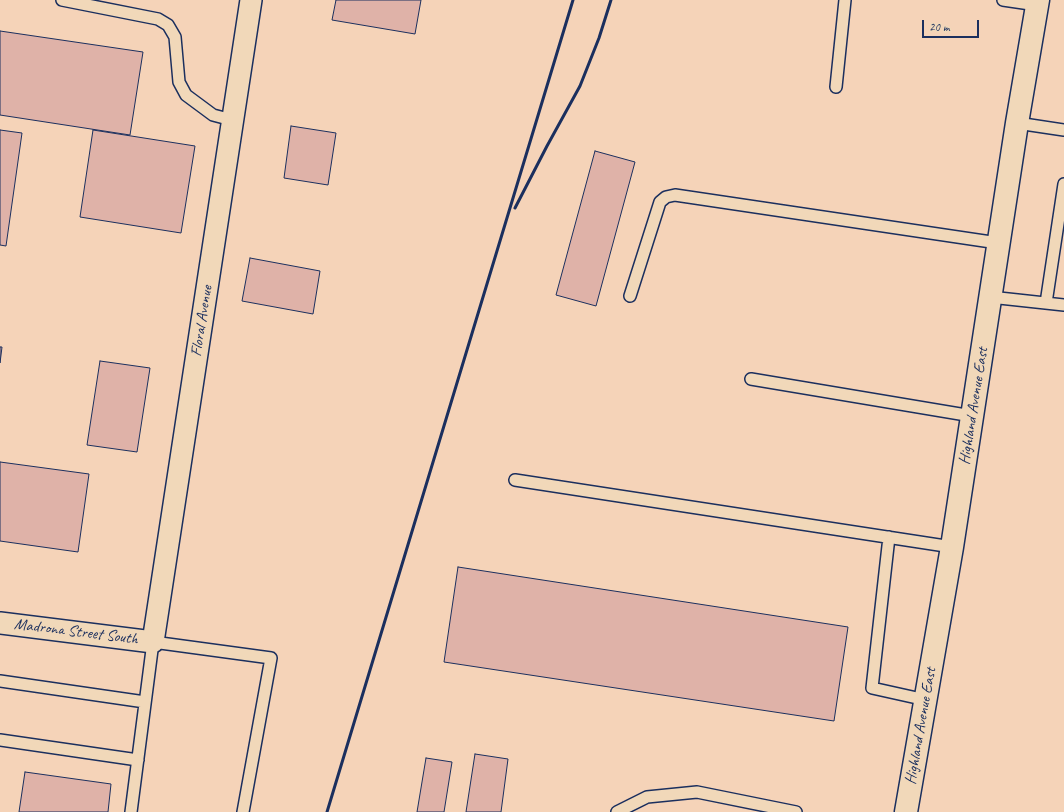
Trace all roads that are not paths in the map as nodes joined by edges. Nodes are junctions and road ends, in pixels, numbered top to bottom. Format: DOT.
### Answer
graph roads {
  1 [pos="62,0"];
  2 [pos="250,0"];
  3 [pos="845,0"];
  4 [pos="1003,0"];
  5 [pos="1037,3"];
  6 [pos="836,87"];
  7 [pos="232,120"];
  8 [pos="1017,123"];
  9 [pos="1064,130"];
  10 [pos="1064,184"];
  11 [pos="998,243"];
  12 [pos="630,296"];
  13 [pos="990,297"];
  14 [pos="1046,303"];
  15 [pos="1064,305"];
  16 [pos="751,378"];
  17 [pos="972,416"];
  18 [pos="515,480"];
  19 [pos="889,537"];
  20 [pos="952,547"];
  21 [pos="0,623"];
  22 [pos="153,642"];
  23 [pos="0,681"];
  24 [pos="926,700"];
  25 [pos="145,702"];
  26 [pos="0,740"];
  27 [pos="138,760"];
  28 [pos="131,812"];
  29 [pos="243,812"];
  30 [pos="617,812"];
  31 [pos="796,812"];
  32 [pos="906,812"];
  1 -- 7 [label="lane"];
  2 -- 7 [label="street, Floral Avenue"];
  3 -- 6 [label="lane"];
  4 -- 5 [label="lane"];
  5 -- 8 [label="street, Highland Avenue East"];
  7 -- 22 [label="street, Floral Avenue"];
  8 -- 9 [label="lane"];
  8 -- 11 [label="street, Highland Avenue East"];
  10 -- 14 [label="lane"];
  11 -- 12 [label="lane"];
  11 -- 13 [label="street, Highland Avenue East"];
  13 -- 14 [label="lane"];
  13 -- 17 [label="street, Highland Avenue East"];
  14 -- 15 [label="lane"];
  16 -- 17 [label="lane"];
  17 -- 20 [label="street, Highland Avenue East"];
  18 -- 19 [label="lane"];
  19 -- 20 [label="lane"];
  19 -- 24 [label="lane"];
  20 -- 24 [label="street, Highland Avenue East"];
  21 -- 22 [label="street, Madrona Street South"];
  22 -- 25 [label="lane"];
  22 -- 29 [label="lane"];
  23 -- 25 [label="lane"];
  24 -- 32 [label="street, Highland Avenue East"];
  25 -- 27 [label="lane"];
  26 -- 27 [label="lane"];
  27 -- 28 [label="lane"];
  30 -- 31 [label="lane"];
}
